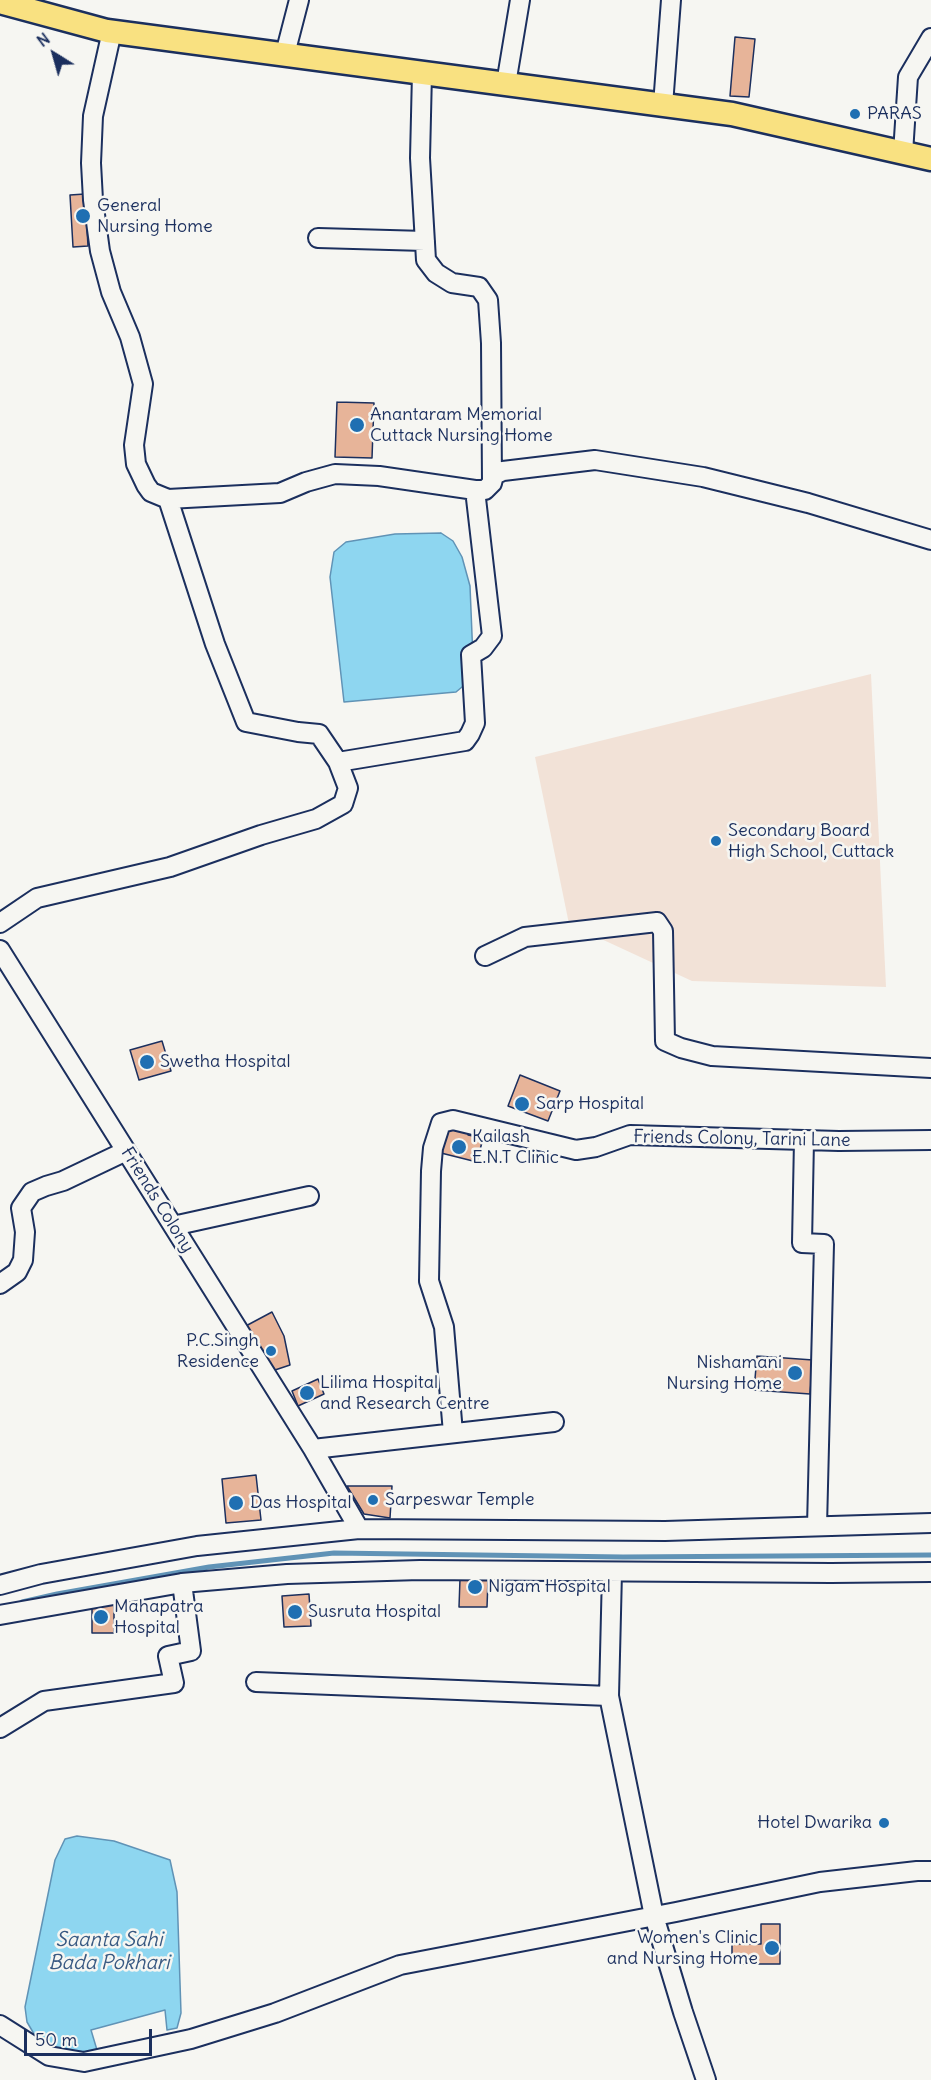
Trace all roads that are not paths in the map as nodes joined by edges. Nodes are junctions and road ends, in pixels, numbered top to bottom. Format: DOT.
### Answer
graph roads {
  1 [pos="300,0"];
  2 [pos="520,0"];
  3 [pos="671,0"];
  4 [pos="0,2"];
  5 [pos="112,31"];
  6 [pos="931,38"];
  7 [pos="285,54"];
  8 [pos="422,73"];
  9 [pos="506,84"];
  10 [pos="663,105"];
  11 [pos="903,153"];
  12 [pos="931,159"];
  13 [pos="318,238"];
  14 [pos="425,241"];
  15 [pos="484,487"];
  16 [pos="168,499"];
  17 [pos="931,540"];
  18 [pos="338,762"];
  19 [pos="0,923"];
  20 [pos="0,950"];
  21 [pos="485,956"];
  22 [pos="931,1068"];
  23 [pos="804,1140"];
  24 [pos="931,1140"];
  25 [pos="126,1151"];
  26 [pos="309,1196"];
  27 [pos="173,1226"];
  28 [pos="0,1284"];
  29 [pos="554,1422"];
  30 [pos="453,1433"];
  31 [pos="313,1449"];
  32 [pos="931,1523"];
  33 [pos="817,1526"];
  34 [pos="359,1529"];
  35 [pos="612,1572"];
  36 [pos="931,1572"];
  37 [pos="182,1582"];
  38 [pos="0,1585"];
  39 [pos="0,1615"];
  40 [pos="256,1682"];
  41 [pos="609,1696"];
  42 [pos="0,1728"];
  43 [pos="931,1871"];
  44 [pos="654,1916"];
  45 [pos="0,2025"];
  46 [pos="706,2080"];
  1 -- 7 [label="street"];
  2 -- 9 [label="street"];
  3 -- 10 [label="street"];
  4 -- 5 [label="main road"];
  5 -- 7 [label="main road"];
  5 -- 16 [label="street"];
  6 -- 11 [label="street"];
  7 -- 8 [label="main road"];
  8 -- 9 [label="main road"];
  8 -- 14 [label="street"];
  9 -- 10 [label="main road"];
  10 -- 11 [label="main road"];
  11 -- 12 [label="main road"];
  13 -- 14 [label="street"];
  14 -- 15 [label="street"];
  15 -- 16 [label="street"];
  15 -- 17 [label="street"];
  15 -- 18 [label="street"];
  16 -- 18 [label="street"];
  18 -- 19 [label="street"];
  20 -- 25 [label="street, Friends Colony"];
  21 -- 22 [label="street"];
  23 -- 24 [label="street, Friends Colony, Tarini Lane"];
  23 -- 30 [label="street, Friends Colony, Tarini Lane"];
  23 -- 33 [label="street"];
  25 -- 27 [label="street, Friends Colony"];
  25 -- 28 [label="street"];
  26 -- 27 [label="street"];
  27 -- 31 [label="street, Friends Colony"];
  29 -- 30 [label="street"];
  30 -- 31 [label="street"];
  31 -- 34 [label="street, Friends Colony"];
  32 -- 33 [label="street"];
  33 -- 34 [label="street"];
  34 -- 38 [label="street"];
  35 -- 36 [label="street"];
  35 -- 37 [label="street"];
  35 -- 41 [label="street"];
  37 -- 39 [label="street"];
  37 -- 42 [label="street"];
  40 -- 41 [label="street"];
  41 -- 44 [label="street"];
  43 -- 44 [label="street"];
  44 -- 45 [label="street"];
  44 -- 46 [label="street"];
}
